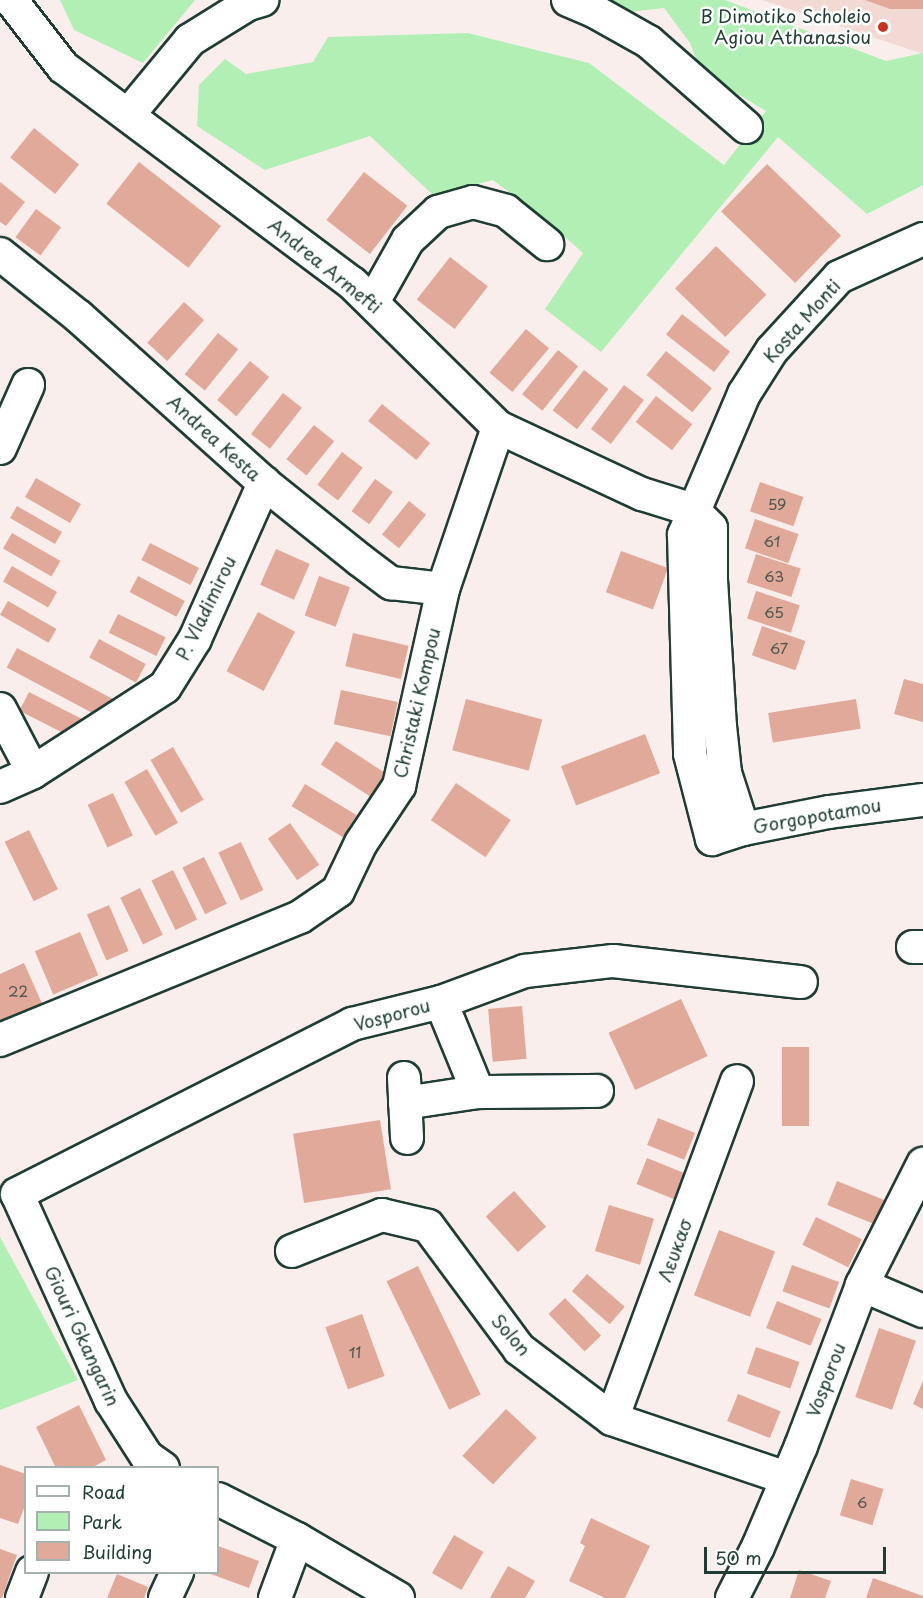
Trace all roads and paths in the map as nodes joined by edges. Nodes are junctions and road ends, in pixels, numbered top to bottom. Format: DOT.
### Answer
graph roads {
  1 [pos="11,0"];
  2 [pos="262,0"];
  3 [pos="568,0"];
  4 [pos="128,115"];
  5 [pos="746,127"];
  6 [pos="923,239"];
  7 [pos="547,244"];
  8 [pos="0,254"];
  9 [pos="373,302"];
  10 [pos="28,384"];
  11 [pos="498,427"];
  12 [pos="0,448"];
  13 [pos="264,483"];
  14 [pos="693,510"];
  15 [pos="443,589"];
  16 [pos="0,709"];
  17 [pos="33,772"];
  18 [pos="0,787"];
  19 [pos="923,800"];
  20 [pos="743,829"];
  21 [pos="712,839"];
  22 [pos="801,982"];
  23 [pos="441,1002"];
  24 [pos="0,1040"];
  25 [pos="737,1082"];
  26 [pos="597,1091"];
  27 [pos="478,1092"];
  28 [pos="407,1138"];
  29 [pos="923,1164"];
  30 [pos="17,1194"];
  31 [pos="292,1251"];
  32 [pos="862,1285"];
  33 [pos="923,1311"];
  34 [pos="612,1419"];
  35 [pos="146,1464"];
  36 [pos="786,1478"];
  37 [pos="219,1500"];
  38 [pos="297,1539"];
  39 [pos="31,1574"];
  40 [pos="176,1574"];
  41 [pos="22,1598"];
  42 [pos="165,1598"];
  43 [pos="274,1598"];
  44 [pos="398,1598"];
  45 [pos="732,1598"];
  1 -- 4 [label="street, Andrea Armefti"];
  2 -- 4 [label="street"];
  3 -- 5 [label="street"];
  4 -- 9 [label="street, Andrea Armefti"];
  6 -- 14 [label="street, Kosta Monti"];
  7 -- 9 [label="street"];
  8 -- 13 [label="street, Andrea Kesta"];
  9 -- 11 [label="street, Andrea Armefti"];
  10 -- 12 [label="street"];
  11 -- 14 [label="street, Andrea Armefti"];
  11 -- 15 [label="street, Christaki Kompou"];
  13 -- 15 [label="street, Andrea Kesta"];
  13 -- 17 [label="street, P. Vladimirou"];
  14 -- 20 [label="street"];
  14 -- 21 [label="street, Kosta Monti"];
  15 -- 24 [label="street, Christaki Kompou"];
  16 -- 17 [label="street"];
  17 -- 18 [label="street, P. Vladimirou"];
  19 -- 20 [label="street, Gorgopotamou"];
  20 -- 21 [label="street, Gorgopotamou"];
  22 -- 23 [label="street, Vosporou"];
  23 -- 27 [label="street"];
  23 -- 30 [label="street, Vosporou"];
  25 -- 34 [label="street, Λευκασ"];
  26 -- 27 [label="street"];
  27 -- 28 [label="street"];
  29 -- 32 [label="street, Vosporou"];
  30 -- 35 [label="street, Giouri Gkangarin"];
  31 -- 34 [label="street, Solon"];
  32 -- 33 [label="street"];
  32 -- 36 [label="street, Vosporou"];
  34 -- 36 [label="street, Solon"];
  36 -- 45 [label="street, Vosporou"];
  37 -- 38 [label="street"];
  38 -- 43 [label="street"];
  38 -- 44 [label="street"];
  39 -- 41 [label="street"];
  40 -- 42 [label="street"];
}
